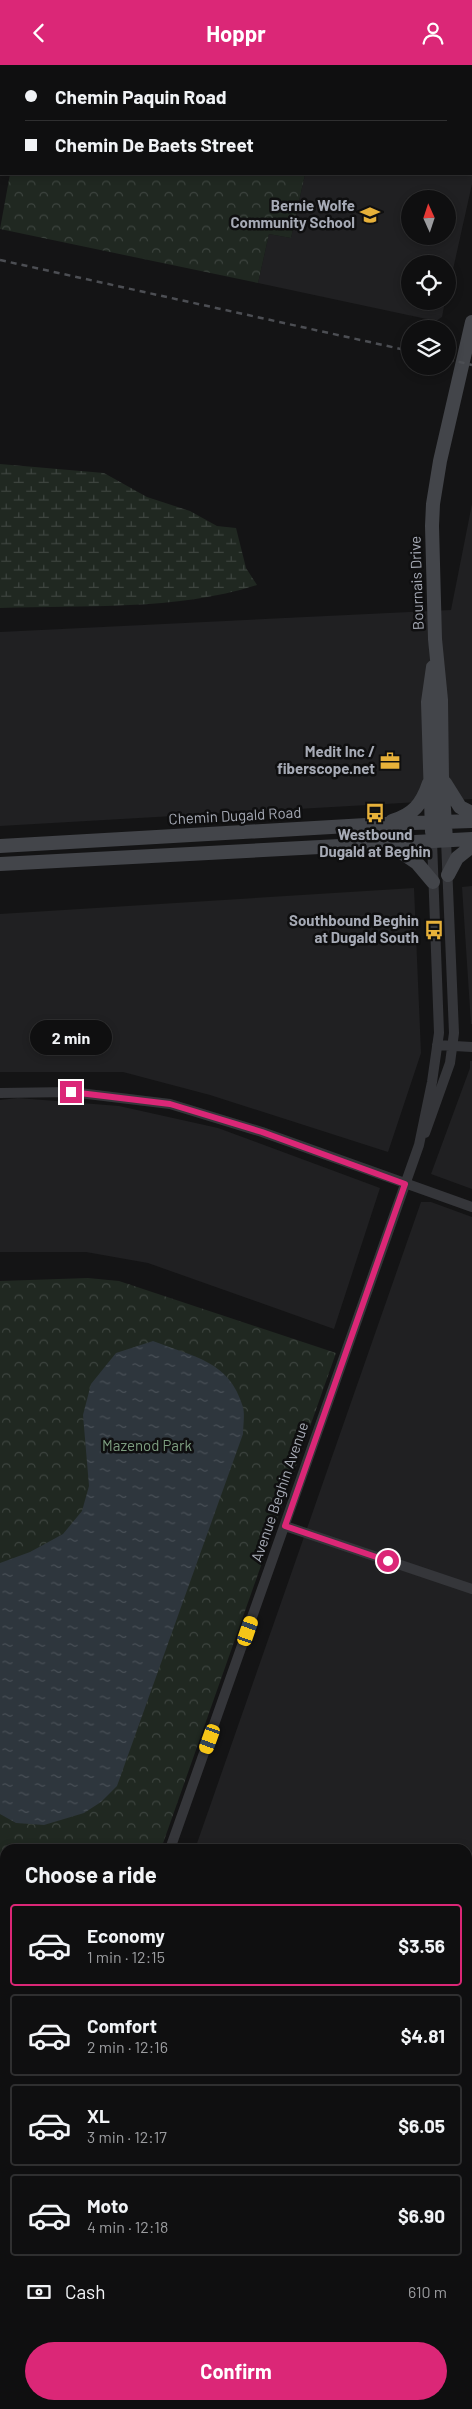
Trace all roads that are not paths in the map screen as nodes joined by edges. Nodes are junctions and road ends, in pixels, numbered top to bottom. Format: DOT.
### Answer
graph roads {
  1 [pos="472,322"];
  2 [pos="436,778"];
  3 [pos="472,813"];
  4 [pos="472,821"];
  5 [pos="439,823"];
  6 [pos="383,824"];
  7 [pos="472,839"];
  8 [pos="439,841"];
  9 [pos="389,844"];
  10 [pos="0,846"];
  11 [pos="472,846"];
  12 [pos="0,865"];
  13 [pos="448,875"];
  14 [pos="433,882"];
  15 [pos="438,1045"];
  16 [pos="453,1046"];
  17 [pos="472,1047"];
  18 [pos="0,1093"];
  19 [pos="419,1145"];
  20 [pos="405,1184"];
  21 [pos="472,1207"];
  22 [pos="285,1526"];
  23 [pos="472,1589"];
  24 [pos="172,1844"];
  1 -- 2 [label="main road, Bournais Drive"];
  2 -- 3 [label="main road"];
  2 -- 5 [label="main road, Avenue Beghin Avenue"];
  2 -- 6 [label="main road"];
  4 -- 5 [label="main road, Chemin Dugald Road"];
  5 -- 6 [label="main road, Chemin Dugald Road"];
  5 -- 8 [label="main road, Avenue Beghin Avenue"];
  6 -- 10 [label="main road, Chemin Dugald Road"];
  7 -- 8 [label="main road"];
  8 -- 9 [label="main road"];
  8 -- 13 [label="street, Avenue Beghin Avenue"];
  8 -- 14 [label="street, Avenue Beghin Avenue"];
  9 -- 12 [label="main road"];
  9 -- 14 [label="main road"];
  11 -- 13 [label="main road"];
  13 -- 16 [label="street, Avenue Beghin Avenue"];
  14 -- 15 [label="street, Avenue Beghin Avenue"];
  15 -- 16 [label="street"];
  15 -- 19 [label="street, Avenue Beghin Avenue"];
  16 -- 17 [label="street"];
  16 -- 19 [label="street, Avenue Beghin Avenue"];
  18 -- 20 [label="street"];
  19 -- 20 [label="street, Avenue Beghin Avenue"];
  20 -- 21 [label="street"];
  20 -- 22 [label="street, Avenue Beghin Avenue"];
  22 -- 23 [label="street"];
  22 -- 24 [label="street, Avenue Beghin Avenue"];
}
